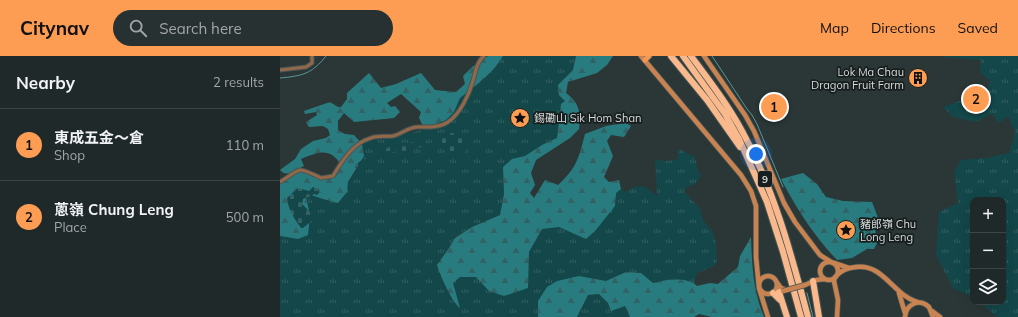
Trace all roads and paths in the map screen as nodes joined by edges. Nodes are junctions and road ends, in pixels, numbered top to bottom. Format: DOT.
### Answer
graph roads {
  1 [pos="312,56"];
  2 [pos="484,56"];
  3 [pos="671,56"];
  4 [pos="683,56"];
  5 [pos="691,56"];
  6 [pos="704,56"];
  7 [pos="645,57"];
  8 [pos="280,70"];
  9 [pos="747,156"];
  10 [pos="280,182"];
  11 [pos="820,254"];
  12 [pos="756,258"];
  13 [pos="830,262"];
  14 [pos="820,268"];
  15 [pos="849,268"];
  16 [pos="836,276"];
  17 [pos="765,277"];
  18 [pos="827,279"];
  19 [pos="775,280"];
  20 [pos="813,281"];
  21 [pos="759,288"];
  22 [pos="836,288"];
  23 [pos="777,292"];
  24 [pos="898,292"];
  25 [pos="762,299"];
  26 [pos="917,302"];
  27 [pos="931,310"];
  28 [pos="786,315"];
  29 [pos="905,316"];
  30 [pos="768,317"];
  31 [pos="801,317"];
  32 [pos="808,317"];
  33 [pos="819,317"];
  34 [pos="837,317"];
  35 [pos="933,317"];
  36 [pos="940,317"];
  1 -- 8 [label="street"];
  2 -- 10 [label="street"];
  3 -- 9 [label="highway"];
  4 -- 9 [label="highway, 9"];
  5 -- 32 [label="highway, 9"];
  6 -- 11 [label="main road"];
  7 -- 12 [label="main road"];
  9 -- 31 [label="highway, 9"];
  11 -- 13 [label="main road"];
  11 -- 14 [label="main road"];
  12 -- 17 [label="main road"];
  12 -- 21 [label="main road"];
  13 -- 14 [label="main road"];
  13 -- 15 [label="main road"];
  13 -- 16 [label="main road"];
  14 -- 18 [label="main road"];
  14 -- 20 [label="main road"];
  15 -- 16 [label="main road"];
  15 -- 24 [label="main road"];
  16 -- 18 [label="main road"];
  16 -- 22 [label="main road"];
  17 -- 19 [label="main road"];
  17 -- 21 [label="main road"];
  18 -- 20 [label="main road"];
  18 -- 22 [label="main road"];
  19 -- 23 [label="main road"];
  19 -- 23 [label="main road"];
  20 -- 23 [label="main road, bridge"];
  20 -- 33 [label="highway"];
  21 -- 23 [label="main road"];
  21 -- 25 [label="main road"];
  22 -- 34 [label="main road"];
  23 -- 25 [label="main road"];
  23 -- 25 [label="main road"];
  23 -- 28 [label="highway"];
  24 -- 26 [label="main road"];
  24 -- 29 [label="main road"];
  25 -- 30 [label="main road"];
  26 -- 27 [label="main road"];
  26 -- 29 [label="main road"];
  27 -- 35 [label="main road"];
  27 -- 36 [label="main road"];
}
